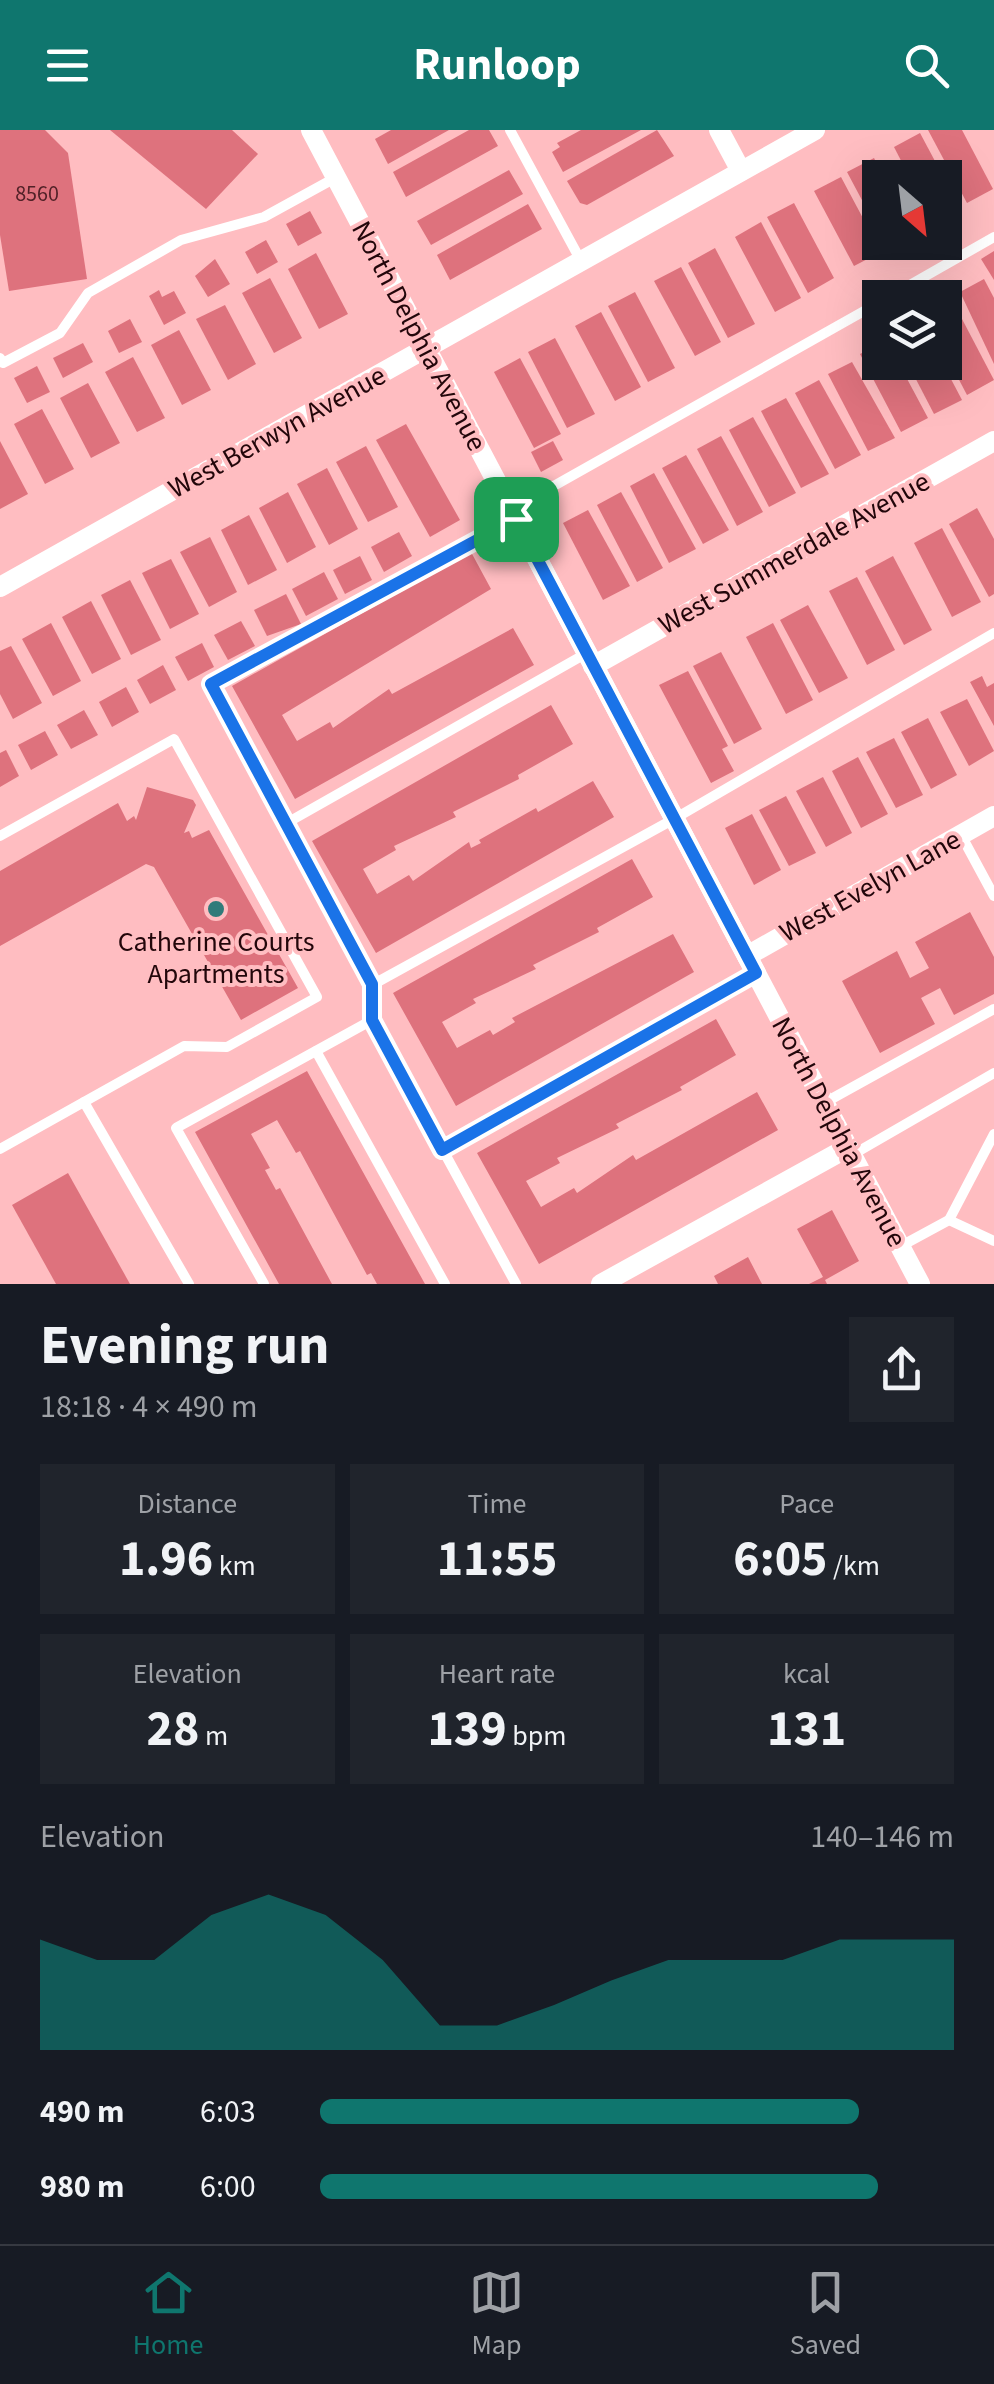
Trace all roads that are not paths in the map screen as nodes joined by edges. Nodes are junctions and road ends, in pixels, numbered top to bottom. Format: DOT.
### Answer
graph roads {
  1 [pos="310,130"];
  2 [pos="510,130"];
  3 [pos="720,130"];
  4 [pos="815,130"];
  5 [pos="741,171"];
  6 [pos="336,178"];
  7 [pos="994,238"];
  8 [pos="581,262"];
  9 [pos="920,280"];
  10 [pos="862,312"];
  11 [pos="426,348"];
  12 [pos="1,361"];
  13 [pos="994,440"];
  14 [pos="513,514"];
  15 [pos="0,587"];
  16 [pos="994,633"];
  17 [pos="590,660"];
  18 [pos="994,816"];
  19 [pos="674,818"];
  20 [pos="285,824"];
  21 [pos="961,835"];
  22 [pos="0,836"];
  23 [pos="994,896"];
  24 [pos="751,965"];
  25 [pos="372,984"];
  26 [pos="994,1009"];
  27 [pos="372,1020"];
  28 [pos="316,1051"];
  29 [pos="994,1073"];
  30 [pos="84,1102"];
  31 [pos="824,1103"];
  32 [pos="994,1134"];
  33 [pos="0,1149"];
  34 [pos="442,1150"];
  35 [pos="850,1151"];
  36 [pos="948,1220"];
  37 [pos="994,1241"];
  38 [pos="900,1247"];
  39 [pos="189,1284"];
  40 [pos="264,1284"];
  41 [pos="444,1284"];
  42 [pos="516,1284"];
  43 [pos="601,1284"];
  44 [pos="920,1284"];
  1 -- 6 [label="street, North Delphia Avenue"];
  2 -- 8 [label="lane"];
  3 -- 5 [label="street"];
  4 -- 5 [label="street, West Berwyn Avenue"];
  5 -- 8 [label="street, West Berwyn Avenue"];
  6 -- 11 [label="street, North Delphia Avenue"];
  6 -- 12 [label="lane"];
  7 -- 9 [label="lane"];
  8 -- 11 [label="street, West Berwyn Avenue"];
  10 -- 14 [label="lane"];
  11 -- 14 [label="street, North Delphia Avenue"];
  11 -- 15 [label="street, West Berwyn Avenue"];
  13 -- 17 [label="street, West Summerdale Avenue"];
  14 -- 17 [label="street, North Delphia Avenue"];
  14 -- 20 [label="lane"];
  16 -- 19 [label="lane"];
  17 -- 19 [label="street, North Delphia Avenue"];
  17 -- 20 [label="lane"];
  18 -- 21 [label="street, West Evelyn Lane"];
  19 -- 24 [label="street, North Delphia Avenue"];
  19 -- 25 [label="lane"];
  20 -- 25 [label="lane"];
  21 -- 23 [label="lane"];
  21 -- 24 [label="street, West Evelyn Lane"];
  22 -- 30 [label="lane"];
  24 -- 31 [label="street, North Delphia Avenue"];
  24 -- 34 [label="lane"];
  25 -- 27 [label="lane"];
  26 -- 31 [label="lane"];
  27 -- 28 [label="lane"];
  27 -- 34 [label="lane"];
  28 -- 40 [label="lane"];
  28 -- 41 [label="lane"];
  29 -- 35 [label="lane"];
  30 -- 33 [label="lane"];
  30 -- 39 [label="lane"];
  31 -- 35 [label="street, North Delphia Avenue"];
  32 -- 36 [label="lane"];
  34 -- 42 [label="lane"];
  35 -- 38 [label="street, North Delphia Avenue"];
  35 -- 43 [label="street"];
  36 -- 37 [label="lane"];
  36 -- 38 [label="lane"];
  38 -- 44 [label="street, North Delphia Avenue"];
}
